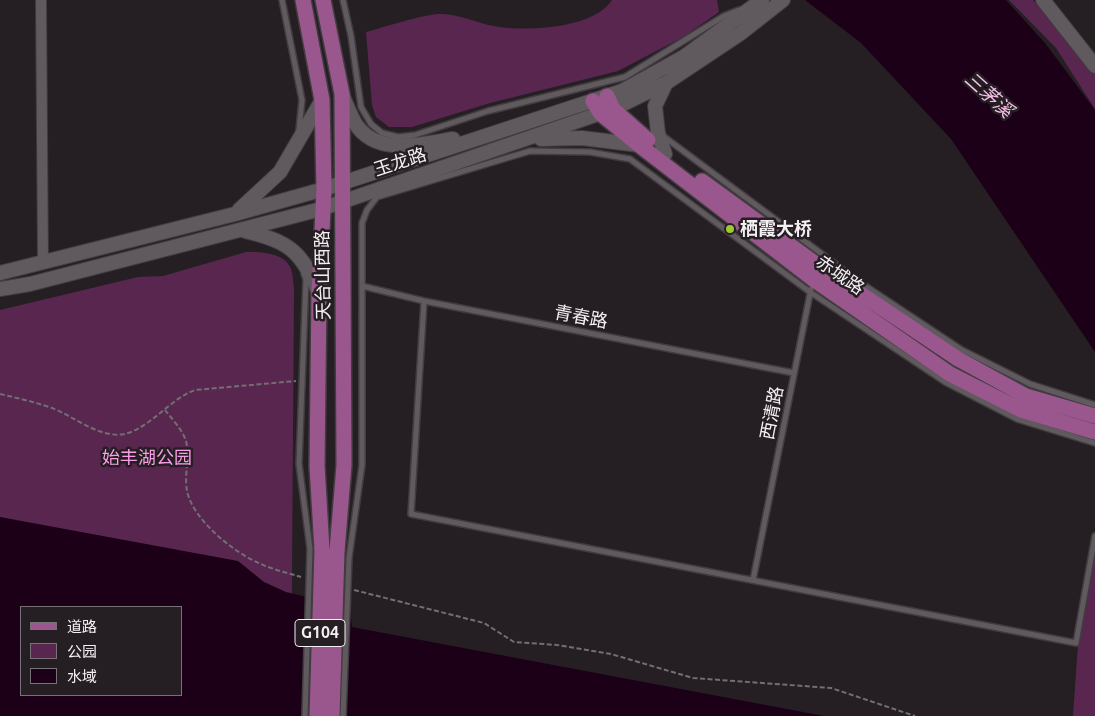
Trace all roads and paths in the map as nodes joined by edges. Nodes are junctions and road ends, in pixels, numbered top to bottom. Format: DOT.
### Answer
graph roads {
  1 [pos="41,0"];
  2 [pos="282,0"];
  3 [pos="303,0"];
  4 [pos="323,0"];
  5 [pos="343,0"];
  6 [pos="783,0"];
  7 [pos="1043,0"];
  8 [pos="760,1"];
  9 [pos="1095,66"];
  10 [pos="666,83"];
  11 [pos="342,94"];
  12 [pos="322,100"];
  13 [pos="604,105"];
  14 [pos="658,133"];
  15 [pos="491,134"];
  16 [pos="528,140"];
  17 [pos="298,143"];
  18 [pos="639,146"];
  19 [pos="665,154"];
  20 [pos="344,182"];
  21 [pos="324,189"];
  22 [pos="341,202"];
  23 [pos="321,209"];
  24 [pos="234,214"];
  25 [pos="244,231"];
  26 [pos="299,257"];
  27 [pos="43,264"];
  28 [pos="814,272"];
  29 [pos="0,273"];
  30 [pos="362,286"];
  31 [pos="0,289"];
  32 [pos="319,294"];
  33 [pos="424,301"];
  34 [pos="794,373"];
  35 [pos="302,381"];
  36 [pos="0,394"];
  37 [pos="1095,404"];
  38 [pos="165,410"];
  39 [pos="1095,416"];
  40 [pos="1095,432"];
  41 [pos="1095,443"];
  42 [pos="1095,536"];
  43 [pos="330,552"];
  44 [pos="301,577"];
  45 [pos="753,580"];
  46 [pos="349,589"];
  47 [pos="306,716"];
  48 [pos="317,716"];
  49 [pos="332,716"];
  50 [pos="344,716"];
  51 [pos="915,716"];
  1 -- 27 [label="street"];
  2 -- 17 [label="lane"];
  3 -- 12 [label="main road, 天台山西路"];
  4 -- 11 [label="main road, 天台山西路"];
  5 -- 8 [label="lane"];
  6 -- 10 [label="main road, 玉龙路"];
  7 -- 9 [label="main road"];
  8 -- 13 [label="main road, 玉龙路"];
  10 -- 13 [label="main road, 玉龙路"];
  10 -- 14 [label="main road"];
  11 -- 15 [label="main road"];
  11 -- 20 [label="main road, 天台山西路"];
  12 -- 17 [label="main road"];
  12 -- 21 [label="main road, 天台山西路"];
  13 -- 15 [label="main road, 玉龙路"];
  13 -- 16 [label="main road, 玉龙路"];
  13 -- 18 [label="main road, 赤城路"];
  13 -- 19 [label="main road, 赤城路"];
  14 -- 19 [label="main road"];
  14 -- 28 [label="lane"];
  15 -- 20 [label="main road, 玉龙路"];
  16 -- 18 [label="main road"];
  16 -- 22 [label="main road, 玉龙路"];
  17 -- 24 [label="main road"];
  18 -- 28 [label="main road, 赤城路"];
  19 -- 28 [label="main road, 赤城路"];
  20 -- 21 [label="main road, 玉龙路"];
  20 -- 22 [label="main road, 天台山西路"];
  21 -- 23 [label="main road, 天台山西路"];
  21 -- 24 [label="main road, 玉龙路"];
  22 -- 23 [label="main road, 玉龙路"];
  22 -- 43 [label="main road, 天台山西路"];
  23 -- 25 [label="main road, 玉龙路"];
  23 -- 32 [label="main road, 天台山西路"];
  24 -- 27 [label="main road, 玉龙路"];
  25 -- 26 [label="main road"];
  25 -- 31 [label="main road, 玉龙路"];
  26 -- 32 [label="main road"];
  26 -- 35 [label="lane"];
  27 -- 29 [label="main road, 玉龙路"];
  28 -- 30 [label="lane"];
  28 -- 34 [label="lane, 西清路"];
  28 -- 37 [label="lane"];
  28 -- 39 [label="main road, 赤城路"];
  28 -- 40 [label="main road, 赤城路"];
  28 -- 41 [label="lane"];
  30 -- 33 [label="lane, 青春路"];
  30 -- 43 [label="lane"];
  32 -- 43 [label="main road, 天台山西路"];
  33 -- 34 [label="lane, 青春路"];
  33 -- 45 [label="lane"];
  34 -- 45 [label="lane, 西清路"];
  35 -- 38 [label="path"];
  35 -- 43 [label="lane"];
  36 -- 38 [label="path"];
  38 -- 44 [label="path"];
  42 -- 45 [label="lane"];
  43 -- 47 [label="lane, bridge"];
  43 -- 48 [label="main road, G104, bridge"];
  43 -- 49 [label="main road, G104, bridge"];
  43 -- 50 [label="lane, bridge"];
  46 -- 51 [label="path"];
}
